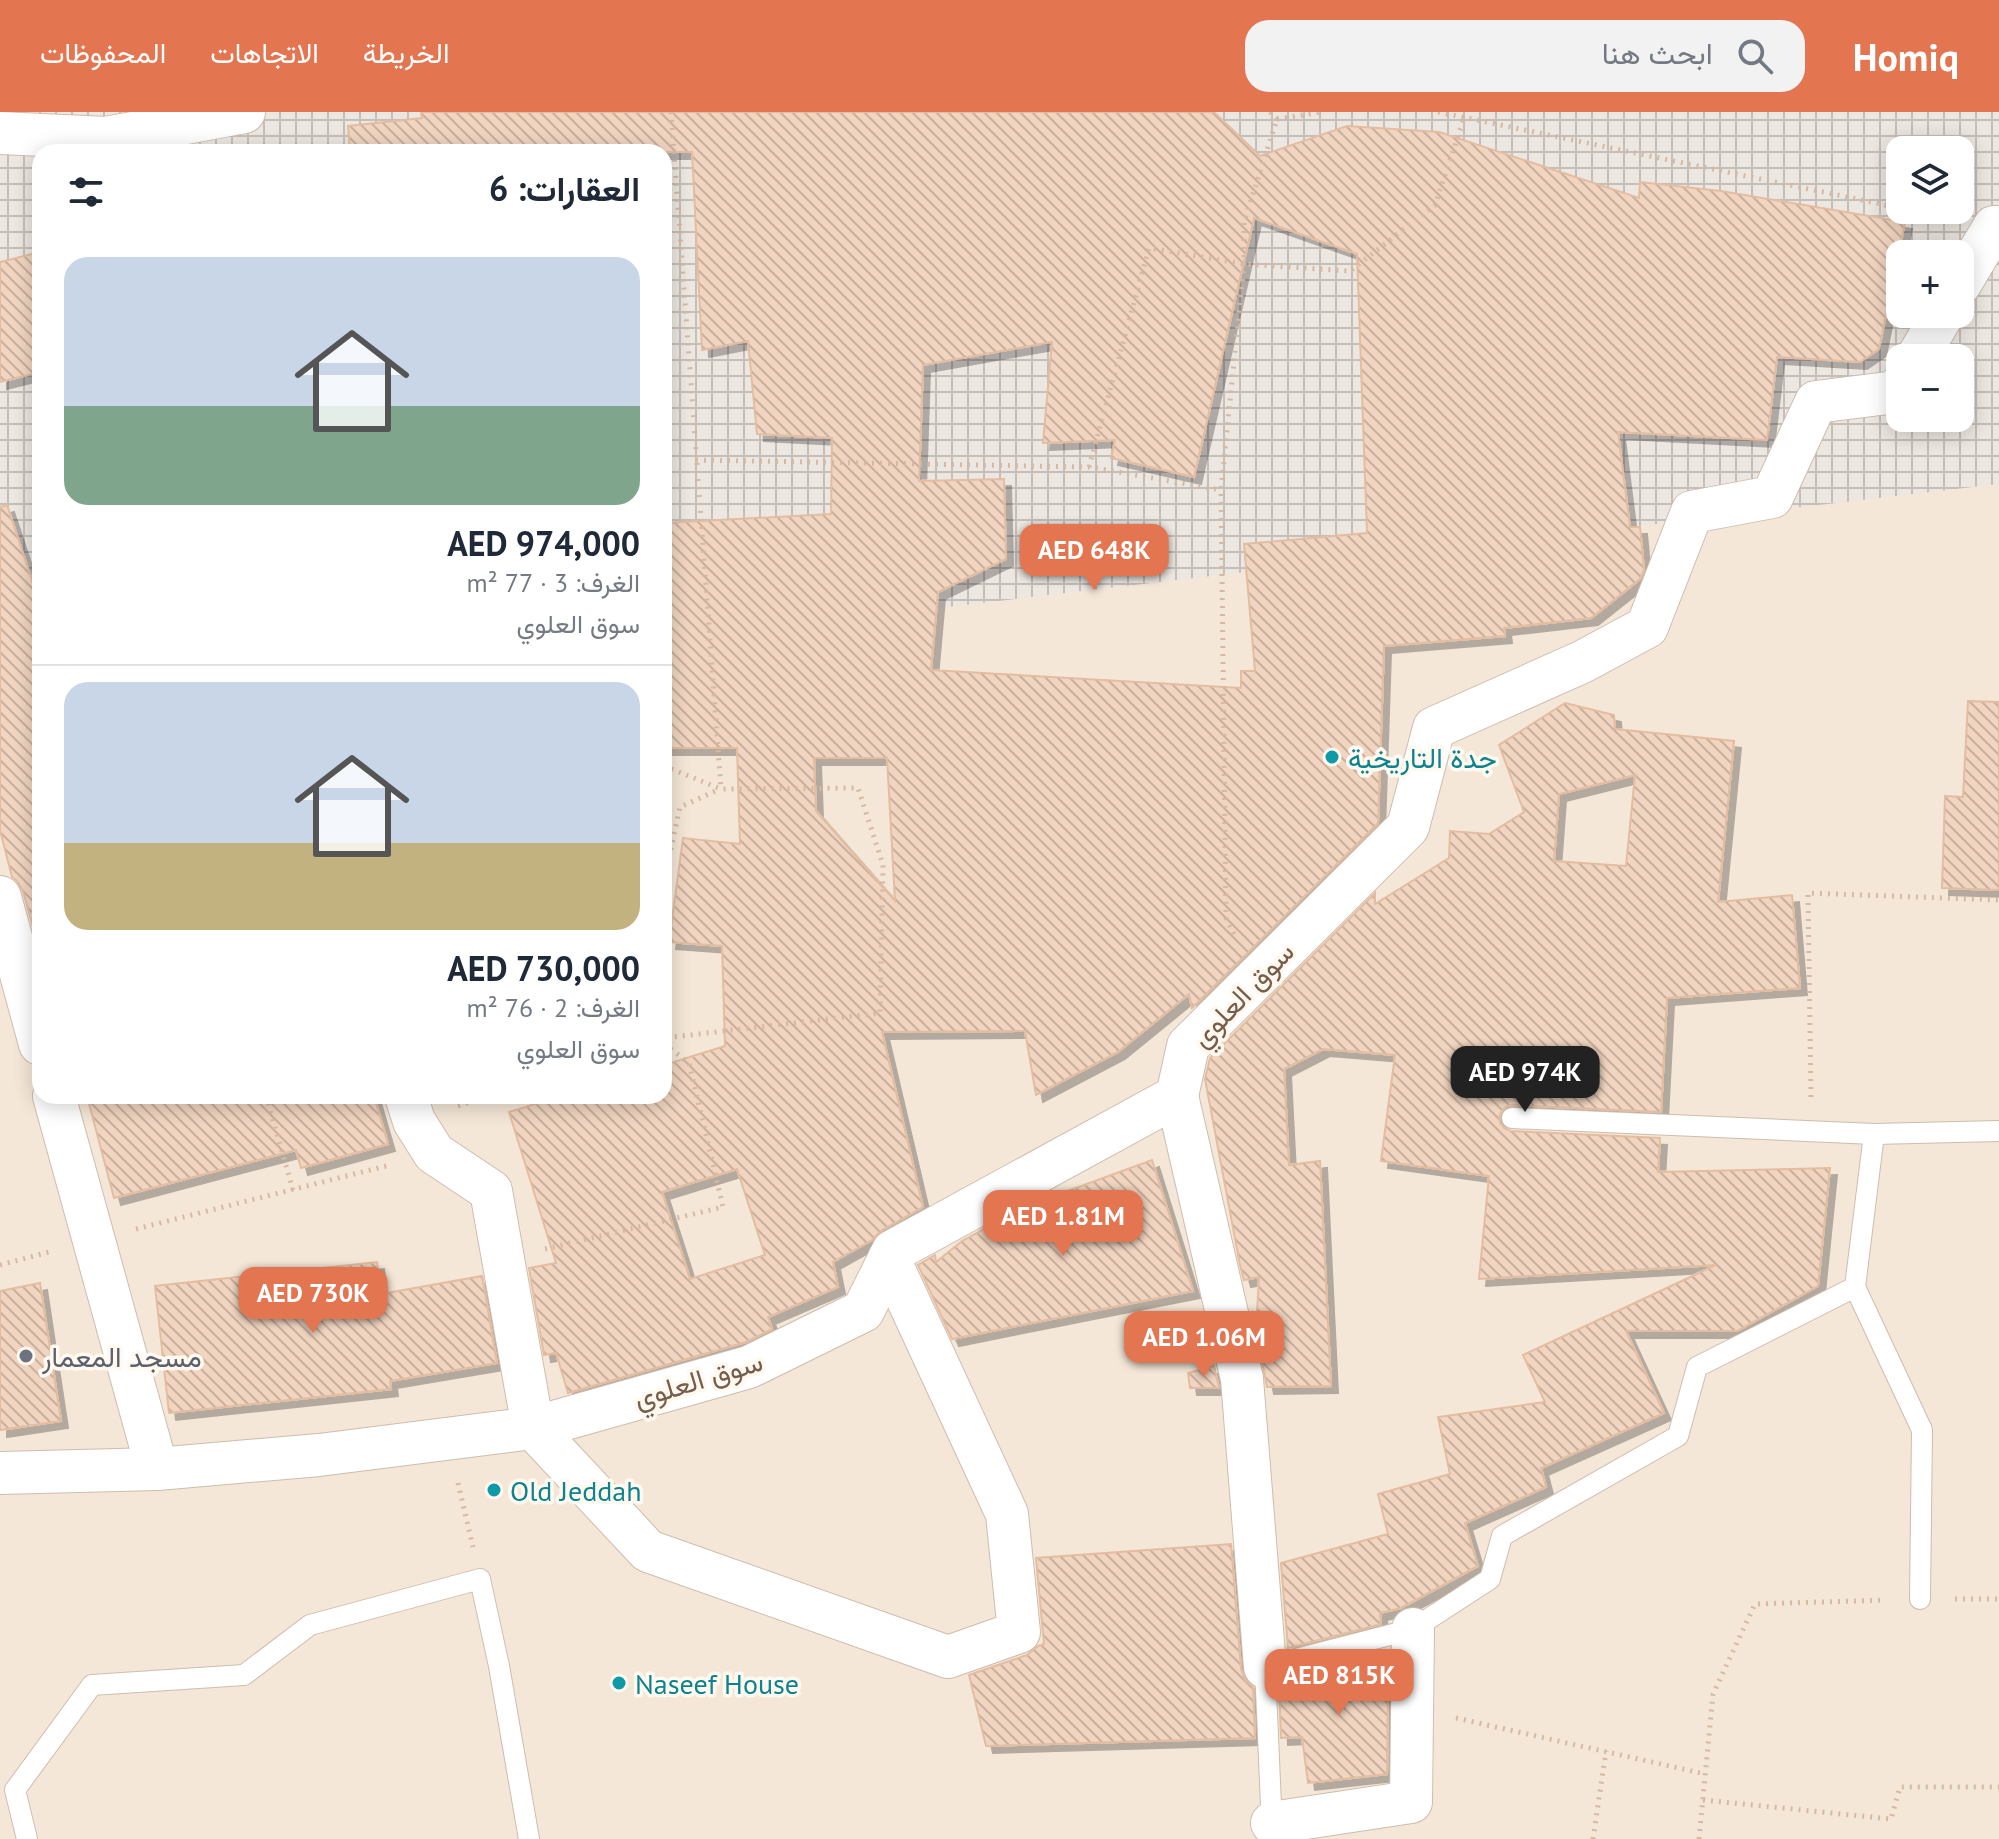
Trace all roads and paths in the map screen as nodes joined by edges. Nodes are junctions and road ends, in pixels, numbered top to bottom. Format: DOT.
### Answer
graph roads {
  1 [pos="244,112"];
  2 [pos="671,112"];
  3 [pos="1270,112"];
  4 [pos="1321,112"];
  5 [pos="1438,112"];
  6 [pos="1464,118"];
  7 [pos="1277,119"];
  8 [pos="0,133"];
  9 [pos="97,144"];
  10 [pos="110,144"];
  11 [pos="1886,205"];
  12 [pos="1999,227"];
  13 [pos="1974,261"];
  14 [pos="1244,264"];
  15 [pos="1886,393"];
  16 [pos="696,460"];
  17 [pos="1089,467"];
  18 [pos="1221,490"];
  19 [pos="672,769"];
  20 [pos="721,789"];
  21 [pos="672,844"];
  22 [pos="0,897"];
  23 [pos="1999,900"];
  24 [pos="1254,980"];
  25 [pos="32,1015"];
  26 [pos="672,1040"];
  27 [pos="672,1048"];
  28 [pos="1177,1096"];
  29 [pos="56,1104"];
  30 [pos="268,1104"];
  31 [pos="409,1104"];
  32 [pos="1512,1118"];
  33 [pos="1812,1131"];
  34 [pos="1999,1131"];
  35 [pos="1874,1134"];
  36 [pos="434,1153"];
  37 [pos="293,1190"];
  38 [pos="94,1240"];
  39 [pos="503,1259"];
  40 [pos="889,1259"];
  41 [pos="1855,1287"];
  42 [pos="533,1428"];
  43 [pos="449,1439"];
  44 [pos="157,1469"];
  45 [pos="0,1473"];
  46 [pos="480,1579"];
  47 [pos="1920,1599"];
  48 [pos="1999,1599"];
  49 [pos="1413,1629"];
  50 [pos="1265,1667"];
  51 [pos="1412,1708"];
  52 [pos="1606,1751"];
  53 [pos="1705,1774"];
  54 [pos="1999,1787"];
  55 [pos="1703,1800"];
  56 [pos="1272,1831"];
  57 [pos="27,1839"];
  58 [pos="529,1839"];
  59 [pos="1593,1839"];
  60 [pos="1699,1839"];
  1 -- 10 [label="street"];
  2 -- 16 [label="path"];
  3 -- 7 [label="path"];
  4 -- 7 [label="path"];
  5 -- 6 [label="path"];
  6 -- 11 [label="path"];
  6 -- 14 [label="path"];
  7 -- 14 [label="path"];
  8 -- 9 [label="street"];
  12 -- 13 [label="street"];
  14 -- 17 [label="path"];
  14 -- 18 [label="path"];
  15 -- 24 [label="street, سوق العلوي"];
  16 -- 17 [label="path"];
  16 -- 20 [label="path"];
  17 -- 18 [label="path"];
  18 -- 24 [label="path"];
  19 -- 20 [label="path"];
  20 -- 21 [label="path"];
  20 -- 26 [label="path"];
  22 -- 25 [label="street"];
  23 -- 33 [label="path"];
  24 -- 28 [label="street, سوق العلوي"];
  27 -- 39 [label="path"];
  28 -- 40 [label="street, سوق العلوي"];
  28 -- 50 [label="street"];
  29 -- 38 [label="street"];
  30 -- 37 [label="path"];
  31 -- 36 [label="street"];
  32 -- 33 [label="lane"];
  33 -- 35 [label="lane"];
  34 -- 35 [label="lane"];
  35 -- 41 [label="lane"];
  36 -- 37 [label="path"];
  36 -- 39 [label="street"];
  37 -- 38 [label="path"];
  38 -- 44 [label="street"];
  39 -- 42 [label="street"];
  40 -- 42 [label="street, سوق العلوي"];
  40 -- 42 [label="street"];
  41 -- 47 [label="lane"];
  41 -- 49 [label="lane"];
  42 -- 43 [label="street, سوق العلوي"];
  43 -- 44 [label="street, سوق العلوي"];
  43 -- 46 [label="path"];
  44 -- 45 [label="street, سوق العلوي"];
  46 -- 57 [label="lane"];
  46 -- 58 [label="lane"];
  47 -- 48 [label="path"];
  47 -- 53 [label="path"];
  49 -- 50 [label="lane"];
  49 -- 51 [label="street"];
  50 -- 56 [label="lane"];
  51 -- 52 [label="path"];
  51 -- 56 [label="street"];
  52 -- 53 [label="path"];
  52 -- 59 [label="path"];
  53 -- 55 [label="path"];
  54 -- 55 [label="path"];
  55 -- 60 [label="path"];
}
